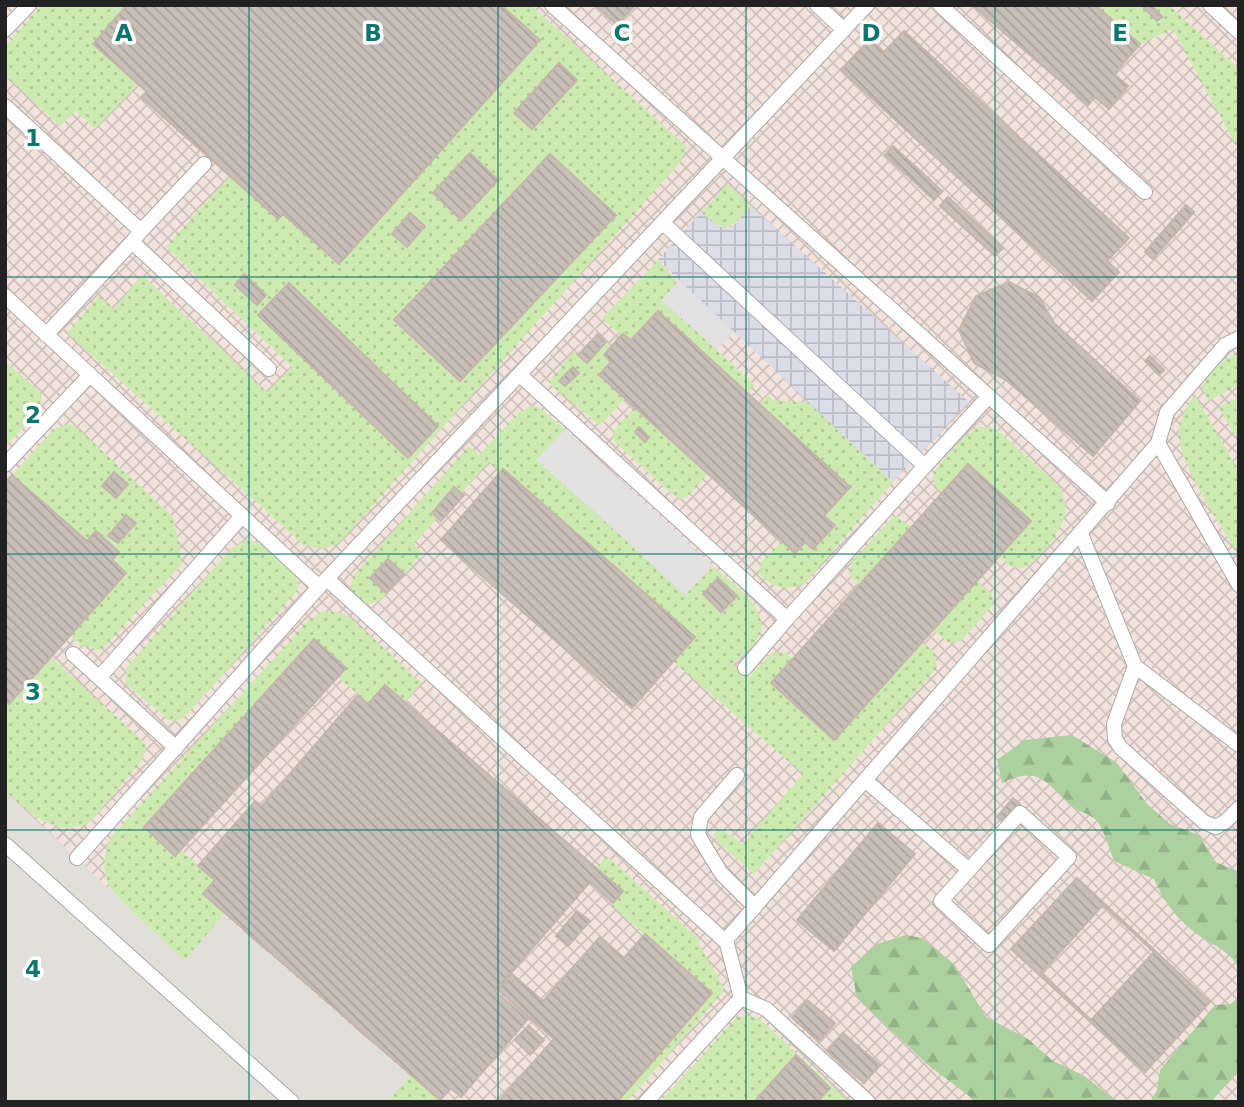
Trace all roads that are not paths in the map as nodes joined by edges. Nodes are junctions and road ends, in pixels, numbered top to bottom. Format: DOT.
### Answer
graph roads {
  1 [pos="29,5"];
  2 [pos="552,5"];
  3 [pos="817,5"];
  4 [pos="867,5"];
  5 [pos="940,5"];
  6 [pos="1210,5"];
  7 [pos="5,30"];
  8 [pos="844,30"];
  9 [pos="1239,32"];
  10 [pos="5,106"];
  11 [pos="724,158"];
  12 [pos="204,164"];
  13 [pos="1145,192"];
  14 [pos="663,222"];
  15 [pos="137,236"];
  16 [pos="5,296"];
  17 [pos="46,335"];
  18 [pos="1239,338"];
  19 [pos="269,369"];
  20 [pos="90,375"];
  21 [pos="520,375"];
  22 [pos="989,396"];
  23 [pos="1158,443"];
  24 [pos="5,465"];
  25 [pos="925,466"];
  26 [pos="1108,503"];
  27 [pos="242,516"];
  28 [pos="1081,534"];
  29 [pos="323,583"];
  30 [pos="1239,585"];
  31 [pos="787,619"];
  32 [pos="73,654"];
  33 [pos="1135,666"];
  34 [pos="745,668"];
  35 [pos="99,678"];
  36 [pos="1239,745"];
  37 [pos="176,748"];
  38 [pos="737,775"];
  39 [pos="865,780"];
  40 [pos="1239,808"];
  41 [pos="5,844"];
  42 [pos="77,858"];
  43 [pos="969,870"];
  44 [pos="755,907"];
  45 [pos="726,940"];
  46 [pos="741,998"];
  47 [pos="292,1102"];
  48 [pos="646,1102"];
  49 [pos="867,1102"];
  1 -- 7 [label="lane"];
  2 -- 11 [label="lane"];
  3 -- 8 [label="lane"];
  4 -- 8 [label="lane"];
  5 -- 13 [label="lane"];
  6 -- 9 [label="lane"];
  8 -- 11 [label="lane"];
  10 -- 15 [label="lane"];
  11 -- 14 [label="lane"];
  11 -- 22 [label="lane"];
  12 -- 15 [label="lane"];
  14 -- 21 [label="lane"];
  14 -- 25 [label="lane"];
  15 -- 17 [label="lane"];
  15 -- 19 [label="lane"];
  16 -- 17 [label="lane"];
  17 -- 20 [label="lane"];
  18 -- 23 [label="lane"];
  20 -- 24 [label="lane"];
  20 -- 27 [label="lane"];
  21 -- 29 [label="lane"];
  21 -- 31 [label="lane"];
  22 -- 25 [label="lane"];
  22 -- 26 [label="lane"];
  23 -- 26 [label="lane"];
  23 -- 30 [label="lane"];
  25 -- 31 [label="lane"];
  26 -- 28 [label="lane"];
  27 -- 29 [label="lane"];
  27 -- 35 [label="lane"];
  28 -- 33 [label="lane"];
  28 -- 39 [label="lane"];
  29 -- 37 [label="lane"];
  29 -- 45 [label="lane"];
  31 -- 34 [label="lane"];
  32 -- 35 [label="lane"];
  33 -- 36 [label="lane"];
  33 -- 40 [label="lane"];
  35 -- 37 [label="lane"];
  37 -- 42 [label="lane"];
  38 -- 44 [label="lane"];
  39 -- 43 [label="lane"];
  39 -- 44 [label="lane"];
  41 -- 47 [label="lane"];
  43 -- 43 [label="lane"];
  44 -- 45 [label="lane"];
  45 -- 46 [label="lane"];
  46 -- 48 [label="lane"];
  46 -- 49 [label="lane"];
}
